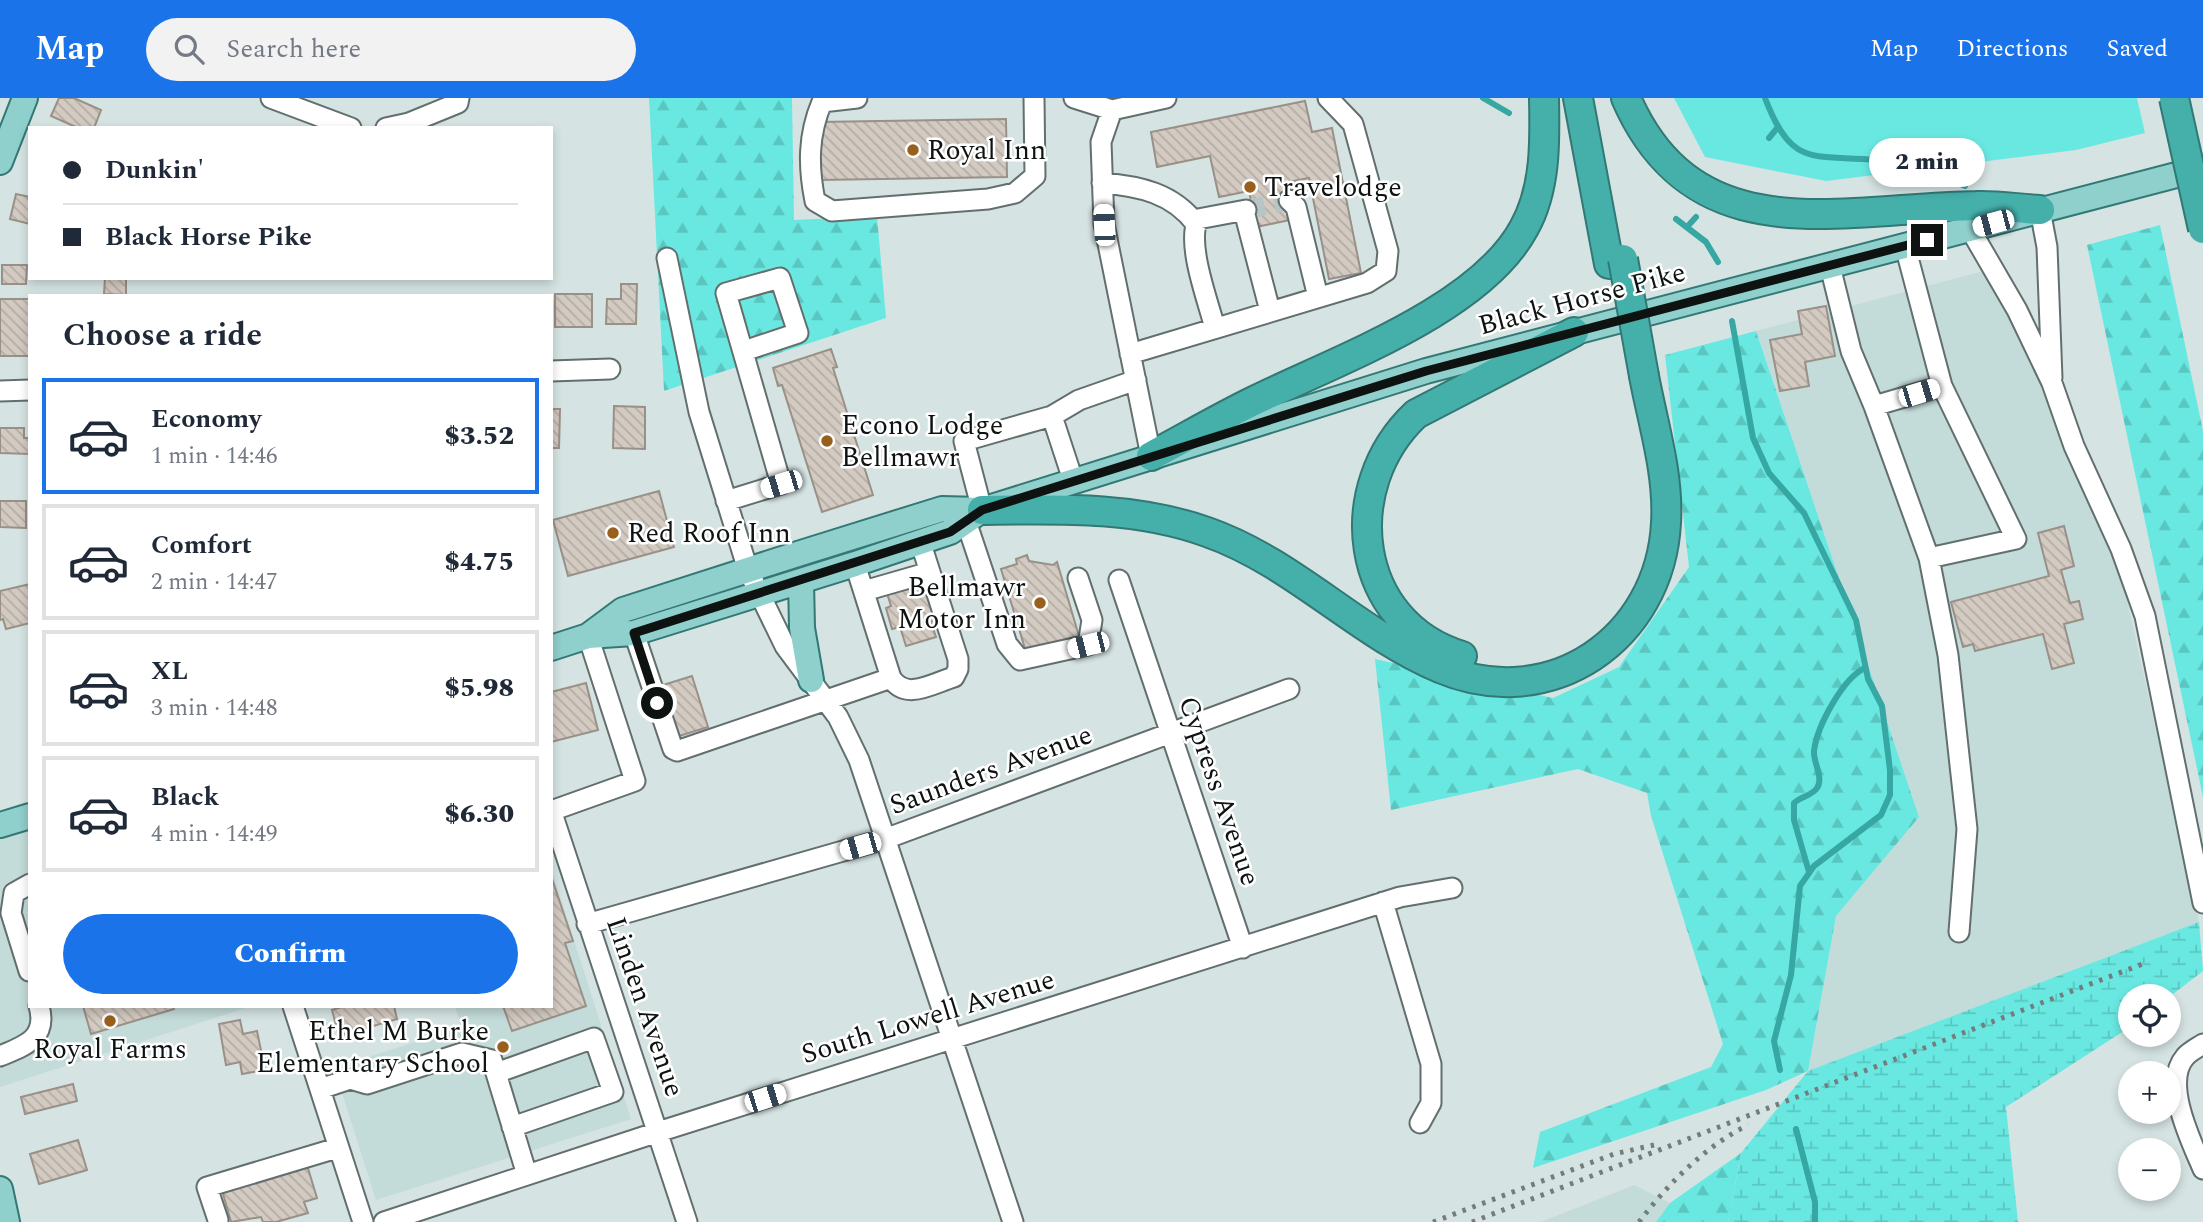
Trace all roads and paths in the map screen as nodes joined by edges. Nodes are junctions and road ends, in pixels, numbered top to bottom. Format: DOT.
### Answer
graph roads {
  1 [pos="25,98"];
  2 [pos="271,98"];
  3 [pos="459,98"];
  4 [pos="857,98"];
  5 [pos="1034,98"];
  6 [pos="1074,98"];
  7 [pos="1164,98"];
  8 [pos="1328,98"];
  9 [pos="1544,98"];
  10 [pos="1578,98"];
  11 [pos="1593,98"];
  12 [pos="1626,98"];
  13 [pos="2174,98"];
  14 [pos="1112,110"];
  15 [pos="346,126"];
  16 [pos="392,126"];
  17 [pos="0,162"];
  18 [pos="2203,168"];
  19 [pos="1102,183"];
  20 [pos="1289,200"];
  21 [pos="2040,210"];
  22 [pos="1196,224"];
  23 [pos="1970,229"];
  24 [pos="2203,229"];
  25 [pos="1905,246"];
  26 [pos="667,258"];
  27 [pos="1616,262"];
  28 [pos="1830,266"];
  29 [pos="1318,297"];
  30 [pos="1270,311"];
  31 [pos="1215,328"];
  32 [pos="1574,332"];
  33 [pos="744,351"];
  34 [pos="1130,354"];
  35 [pos="610,369"];
  36 [pos="553,371"];
  37 [pos="1637,377"];
  38 [pos="1136,380"];
  39 [pos="2052,383"];
  40 [pos="1942,386"];
  41 [pos="28,390"];
  42 [pos="0,391"];
  43 [pos="1874,406"];
  44 [pos="1052,416"];
  45 [pos="1151,456"];
  46 [pos="1073,480"];
  47 [pos="726,501"];
  48 [pos="974,515"];
  49 [pos="920,541"];
  50 [pos="1929,558"];
  51 [pos="855,564"];
  52 [pos="748,570"];
  53 [pos="930,572"];
  54 [pos="1079,578"];
  55 [pos="1119,580"];
  56 [pos="801,581"];
  57 [pos="864,591"];
  58 [pos="758,594"];
  59 [pos="634,633"];
  60 [pos="588,636"];
  61 [pos="553,647"];
  62 [pos="891,678"];
  63 [pos="818,689"];
  64 [pos="1289,689"];
  65 [pos="1170,734"];
  66 [pos="553,810"];
  67 [pos="28,817"];
  68 [pos="553,817"];
  69 [pos="0,825"];
  70 [pos="885,839"];
  71 [pos="28,885"];
  72 [pos="1452,888"];
  73 [pos="1383,902"];
  74 [pos="2203,902"];
  75 [pos="587,925"];
  76 [pos="1959,932"];
  77 [pos="1243,948"];
  78 [pos="28,968"];
  79 [pos="39,1008"];
  80 [pos="294,1008"];
  81 [pos="951,1038"];
  82 [pos="2203,1044"];
  83 [pos="0,1056"];
  84 [pos="494,1066"];
  85 [pos="320,1089"];
  86 [pos="1420,1123"];
  87 [pos="512,1127"];
  88 [pos="658,1132"];
  89 [pos="337,1148"];
  90 [pos="2203,1169"];
  91 [pos="527,1175"];
  92 [pos="0,1189"];
  93 [pos="216,1221"];
  94 [pos="7,1222"];
  95 [pos="363,1222"];
  96 [pos="384,1222"];
  97 [pos="687,1222"];
  98 [pos="1013,1222"];
  1 -- 17 [label="main road"];
  2 -- 15 [label="street"];
  3 -- 16 [label="street"];
  4 -- 5 [label="street"];
  6 -- 14 [label="street"];
  7 -- 14 [label="street"];
  8 -- 29 [label="street"];
  9 -- 45 [label="highway"];
  10 -- 27 [label="highway"];
  11 -- 27 [label="highway"];
  12 -- 21 [label="highway"];
  13 -- 24 [label="highway, bridge"];
  14 -- 19 [label="street"];
  18 -- 21 [label="main road, Black Horse Pike"];
  19 -- 22 [label="street"];
  19 -- 34 [label="street"];
  20 -- 29 [label="street"];
  21 -- 23 [label="main road, Black Horse Pike"];
  21 -- 39 [label="street"];
  22 -- 30 [label="street"];
  22 -- 31 [label="street"];
  23 -- 25 [label="main road, Black Horse Pike"];
  23 -- 39 [label="street"];
  25 -- 28 [label="main road, Black Horse Pike"];
  25 -- 40 [label="street"];
  26 -- 47 [label="street"];
  27 -- 37 [label="highway"];
  28 -- 32 [label="main road, Black Horse Pike"];
  28 -- 43 [label="street"];
  29 -- 30 [label="street"];
  30 -- 31 [label="street"];
  31 -- 34 [label="street"];
  32 -- 37 [label="highway"];
  32 -- 45 [label="main road, Black Horse Pike"];
  33 -- 47 [label="street"];
  34 -- 38 [label="street"];
  35 -- 36 [label="street"];
  37 -- 48 [label="highway"];
  38 -- 44 [label="street"];
  38 -- 45 [label="street"];
  39 -- 74 [label="street"];
  40 -- 43 [label="street"];
  40 -- 50 [label="street"];
  41 -- 42 [label="street"];
  43 -- 50 [label="street"];
  44 -- 46 [label="street"];
  44 -- 48 [label="street"];
  45 -- 46 [label="main road, Black Horse Pike"];
  46 -- 48 [label="main road, Black Horse Pike"];
  47 -- 52 [label="street"];
  48 -- 49 [label="main road, Black Horse Pike"];
  48 -- 52 [label="main road, Black Horse Pike"];
  48 -- 54 [label="street"];
  49 -- 51 [label="main road, Black Horse Pike"];
  49 -- 53 [label="street"];
  50 -- 76 [label="street"];
  51 -- 56 [label="main road, Black Horse Pike"];
  51 -- 57 [label="street"];
  52 -- 58 [label="street"];
  52 -- 60 [label="main road, Black Horse Pike"];
  53 -- 57 [label="street"];
  53 -- 62 [label="street"];
  55 -- 65 [label="street, Cypress Avenue"];
  56 -- 58 [label="main road, Black Horse Pike"];
  56 -- 63 [label="main road"];
  57 -- 62 [label="street"];
  58 -- 59 [label="main road, Black Horse Pike"];
  58 -- 63 [label="street"];
  59 -- 60 [label="main road, Black Horse Pike"];
  59 -- 63 [label="street"];
  60 -- 61 [label="main road, Black Horse Pike"];
  60 -- 66 [label="street"];
  62 -- 63 [label="street"];
  63 -- 70 [label="street"];
  64 -- 65 [label="street, Saunders Avenue"];
  65 -- 70 [label="street, Saunders Avenue"];
  65 -- 77 [label="street, Cypress Avenue"];
  67 -- 69 [label="main road"];
  68 -- 75 [label="street, Linden Avenue"];
  70 -- 75 [label="street, Saunders Avenue"];
  70 -- 81 [label="street"];
  71 -- 78 [label="street"];
  72 -- 73 [label="street, South Lowell Avenue"];
  73 -- 77 [label="street, South Lowell Avenue"];
  73 -- 86 [label="street"];
  75 -- 88 [label="street, Linden Avenue"];
  77 -- 81 [label="street, South Lowell Avenue"];
  79 -- 83 [label="street"];
  80 -- 85 [label="street"];
  81 -- 88 [label="street, South Lowell Avenue"];
  81 -- 98 [label="street"];
  82 -- 90 [label="street"];
  84 -- 85 [label="street"];
  84 -- 87 [label="street"];
  84 -- 87 [label="street"];
  85 -- 89 [label="street"];
  87 -- 91 [label="street"];
  88 -- 91 [label="street, South Lowell Avenue"];
  88 -- 97 [label="street, Linden Avenue"];
  89 -- 93 [label="street"];
  89 -- 95 [label="street"];
  91 -- 96 [label="street, South Lowell Avenue"];
  92 -- 94 [label="main road"];
}
